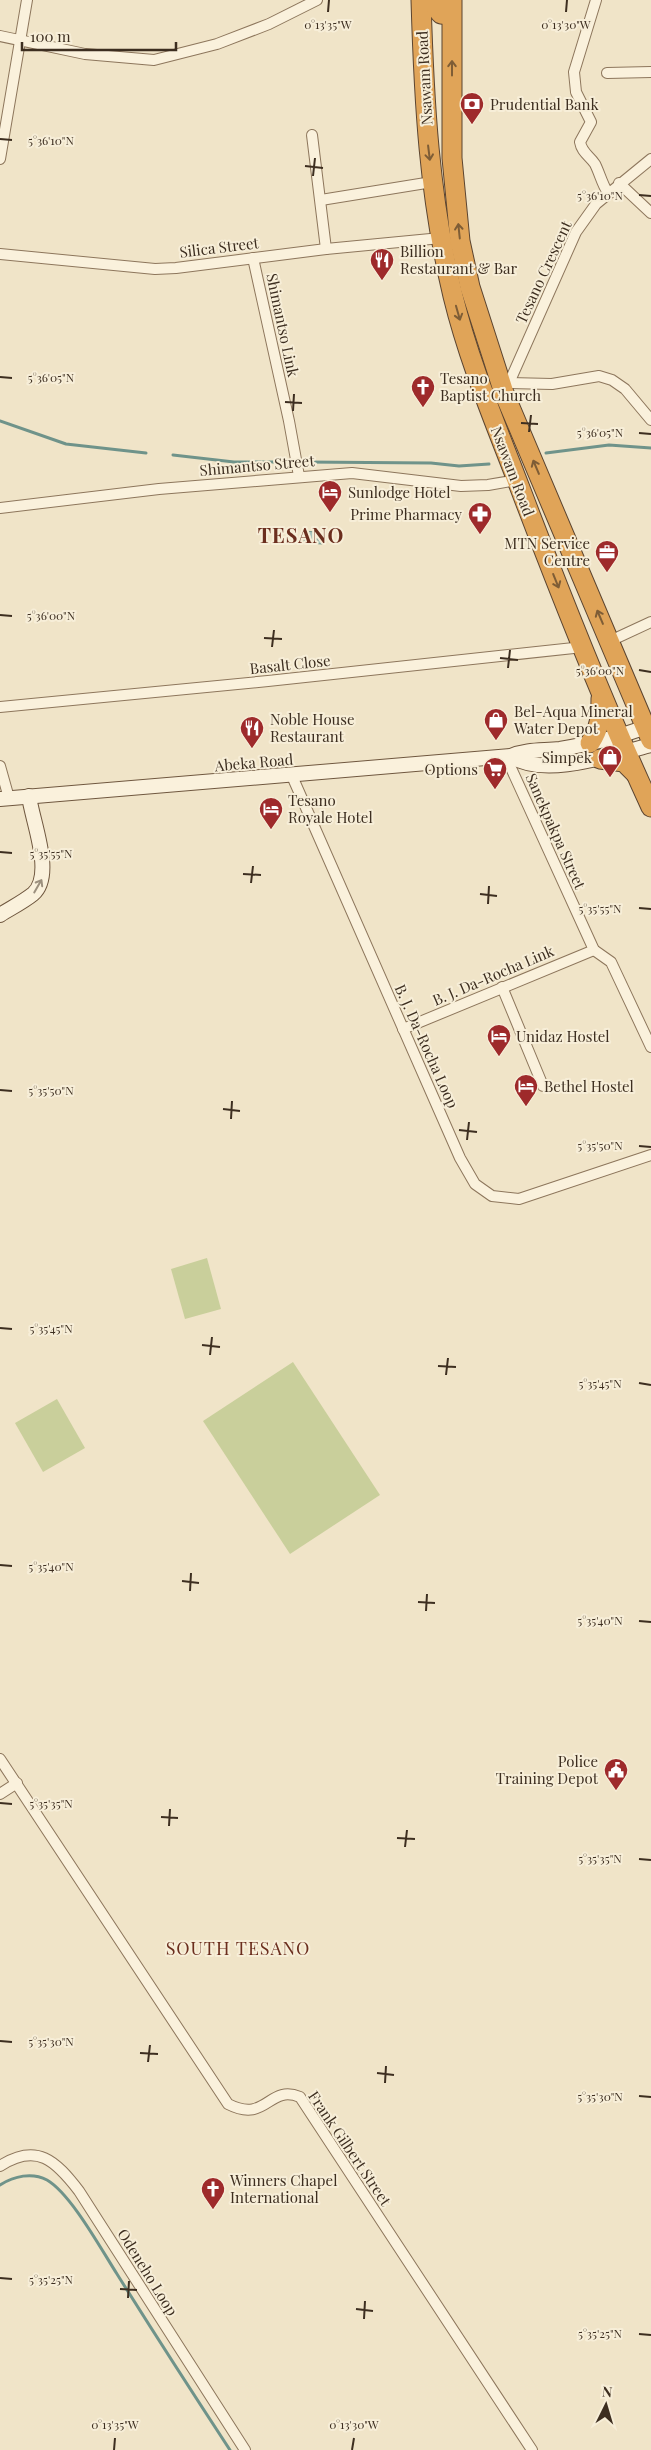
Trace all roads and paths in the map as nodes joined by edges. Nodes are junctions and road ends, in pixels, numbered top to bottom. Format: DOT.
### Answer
graph roads {
  1 [pos="27,0"];
  2 [pos="317,0"];
  3 [pos="421,0"];
  4 [pos="437,0"];
  5 [pos="596,0"];
  6 [pos="452,7"];
  7 [pos="0,36"];
  8 [pos="19,39"];
  9 [pos="651,72"];
  10 [pos="607,73"];
  11 [pos="312,134"];
  12 [pos="0,159"];
  13 [pos="651,159"];
  14 [pos="432,182"];
  15 [pos="619,183"];
  16 [pos="608,194"];
  17 [pos="321,200"];
  18 [pos="651,214"];
  19 [pos="441,238"];
  20 [pos="326,249"];
  21 [pos="0,254"];
  22 [pos="253,258"];
  23 [pos="507,388"];
  24 [pos="651,420"];
  25 [pos="299,476"];
  26 [pos="517,480"];
  27 [pos="0,508"];
  28 [pos="651,622"];
  29 [pos="610,641"];
  30 [pos="583,648"];
  31 [pos="601,692"];
  32 [pos="0,706"];
  33 [pos="648,733"];
  34 [pos="623,744"];
  35 [pos="651,745"];
  36 [pos="595,751"];
  37 [pos="508,757"];
  38 [pos="0,766"];
  39 [pos="635,773"];
  40 [pos="292,776"];
  41 [pos="29,796"];
  42 [pos="4,799"];
  43 [pos="651,807"];
  44 [pos="0,915"];
  45 [pos="594,950"];
  46 [pos="502,987"];
  47 [pos="403,1029"];
  48 [pos="651,1047"];
  49 [pos="543,1086"];
  50 [pos="651,1155"];
  51 [pos="0,1758"];
  52 [pos="17,1783"];
  53 [pos="0,1794"];
  54 [pos="0,2166"];
  55 [pos="245,2450"];
  56 [pos="532,2450"];
  1 -- 8 [label="street"];
  2 -- 8 [label="street"];
  3 -- 14 [label="highway, Nsawam Road, one-way"];
  4 -- 6 [label="highway"];
  5 -- 16 [label="street"];
  23 -- 6 [label="highway, Nsawam Road, one-way"];
  7 -- 8 [label="street"];
  8 -- 12 [label="street"];
  9 -- 10 [label="street"];
  11 -- 17 [label="street"];
  13 -- 15 [label="street, Tesano Crescent"];
  14 -- 17 [label="street"];
  14 -- 19 [label="highway, Nsawam Road"];
  15 -- 16 [label="street, Tesano Crescent"];
  15 -- 18 [label="street"];
  16 -- 23 [label="street, Tesano Crescent"];
  17 -- 20 [label="street"];
  19 -- 20 [label="street, Silica Street"];
  19 -- 26 [label="highway, Nsawam Road, one-way"];
  20 -- 22 [label="street, Silica Street"];
  21 -- 22 [label="street, Silica Street"];
  22 -- 25 [label="street, Shimantso Link"];
  23 -- 24 [label="street"];
  29 -- 23 [label="highway, Nsawam Road, one-way"];
  25 -- 26 [label="street, Shimantso Street"];
  25 -- 27 [label="street, Shimantso Street"];
  26 -- 30 [label="highway, Nsawam Road, one-way"];
  28 -- 29 [label="street"];
  29 -- 33 [label="highway, Nsawam Road"];
  30 -- 31 [label="highway, Nsawam Road"];
  30 -- 32 [label="street, Basalt Close"];
  31 -- 34 [label="highway, Nsawam Road"];
  31 -- 36 [label="highway"];
  33 -- 34 [label="street, Abeka Road"];
  34 -- 35 [label="street, Abeka Road"];
  34 -- 36 [label="street, Abeka Road"];
  34 -- 39 [label="highway, Nsawam Road"];
  36 -- 37 [label="street, Abeka Road"];
  36 -- 39 [label="highway"];
  37 -- 40 [label="street, Abeka Road"];
  37 -- 45 [label="street, Sanekpakpa Street"];
  38 -- 42 [label="street"];
  39 -- 43 [label="highway, Nsawam Road"];
  40 -- 41 [label="street, Abeka Road"];
  40 -- 47 [label="street, B. J. Da-Rocha Loop"];
  41 -- 42 [label="street, Abeka Road"];
  44 -- 41 [label="street, one-way"];
  45 -- 46 [label="street, B. J. Da-Rocha Link"];
  45 -- 48 [label="street, Sanekpakpa Street"];
  46 -- 47 [label="street, B. J. Da-Rocha Link"];
  46 -- 49 [label="street"];
  47 -- 50 [label="street, B. J. Da-Rocha Loop"];
  51 -- 52 [label="street, Frank Gilbert Street"];
  52 -- 53 [label="street"];
  52 -- 56 [label="street, Frank Gilbert Street"];
  54 -- 55 [label="street, Odeneho Loop"];
}
